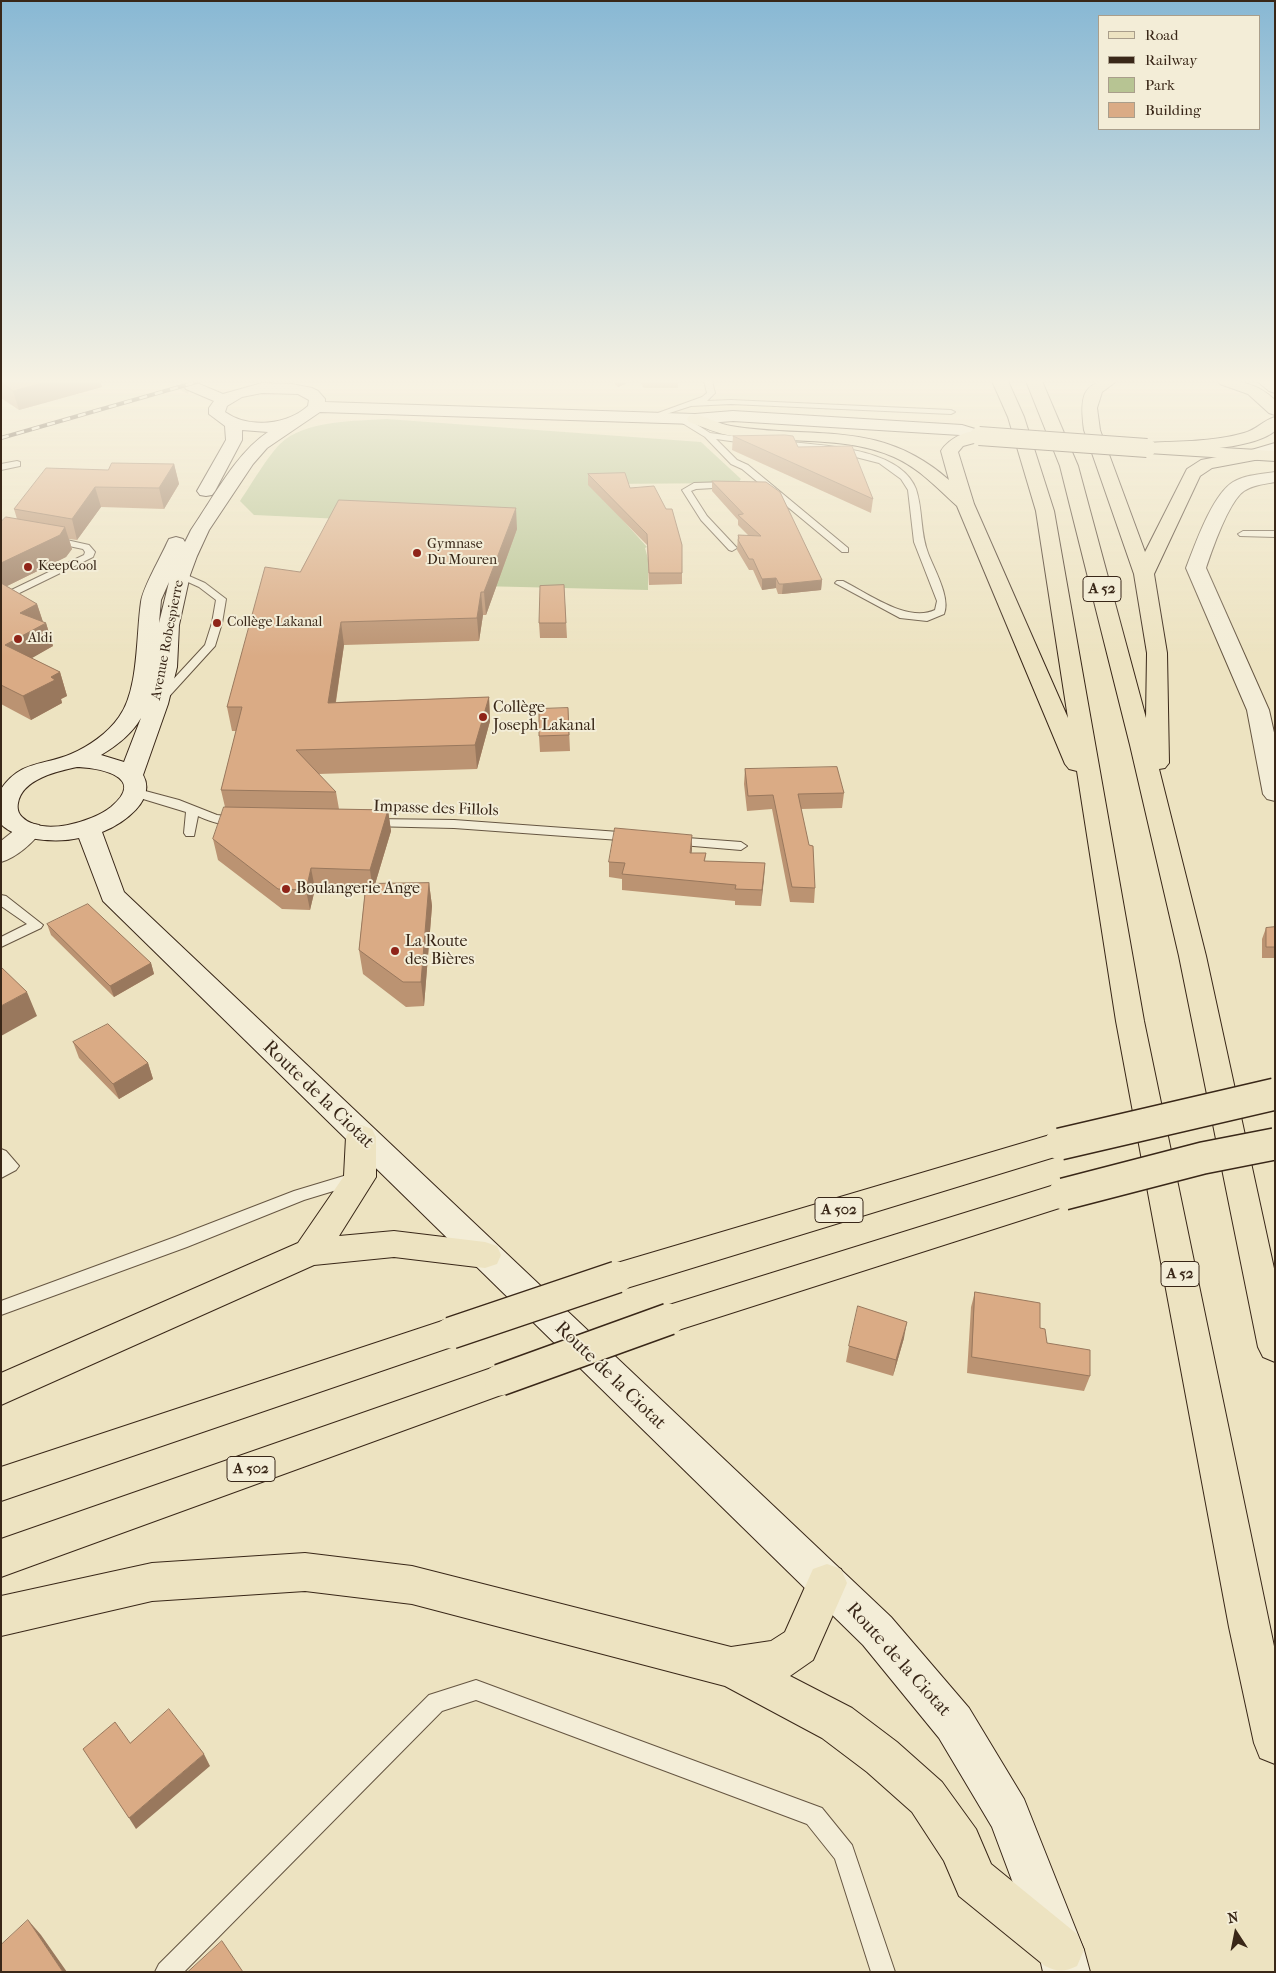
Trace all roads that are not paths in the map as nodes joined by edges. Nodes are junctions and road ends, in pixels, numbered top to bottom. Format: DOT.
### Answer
graph roads {
  1 [pos="215,473"];
  2 [pos="239,473"];
  3 [pos="752,473"];
  4 [pos="898,473"];
  5 [pos="930,473"];
  6 [pos="955,473"];
  7 [pos="1033,473"];
  8 [pos="1071,473"];
  9 [pos="1108,473"];
  10 [pos="1193,473"];
  11 [pos="1275,477"];
  12 [pos="762,481"];
  13 [pos="964,504"];
  14 [pos="1243,534"];
  15 [pos="1275,534"];
  16 [pos="44,538"];
  17 [pos="732,548"];
  18 [pos="845,550"];
  19 [pos="1144,574"];
  20 [pos="180,575"];
  21 [pos="840,583"];
  22 [pos="1,599"];
  23 [pos="157,704"];
  24 [pos="77,760"];
  25 [pos="132,783"];
  26 [pos="6,791"];
  27 [pos="1275,794"];
  28 [pos="1157,802"];
  29 [pos="1094,803"];
  30 [pos="192,811"];
  31 [pos="255,822"];
  32 [pos="355,823"];
  33 [pos="88,828"];
  34 [pos="30,830"];
  35 [pos="190,833"];
  36 [pos="642,838"];
  37 [pos="662,840"];
  38 [pos="742,846"];
  39 [pos="1,854"];
  40 [pos="1,899"];
  41 [pos="1,943"];
  42 [pos="1275,1094"];
  43 [pos="361,1137"];
  44 [pos="1275,1144"];
  45 [pos="1,1155"];
  46 [pos="1,1172"];
  47 [pos="360,1177"];
  48 [pos="310,1252"];
  49 [pos="485,1255"];
  50 [pos="1,1308"];
  51 [pos="1275,1347"];
  52 [pos="1,1390"];
  53 [pos="1,1484"];
  54 [pos="1,1558"];
  55 [pos="827,1583"];
  56 [pos="1,1616"];
  57 [pos="731,1668"];
  58 [pos="1275,1743"];
  59 [pos="1064,1961"];
  60 [pos="166,1972"];
  61 [pos="883,1972"];
  1 -- 24 [label="main road, Avenue Robespierre"];
  2 -- 20 [label="main road, Avenue Robespierre"];
  3 -- 12 [label="lane"];
  4 -- 21 [label="lane"];
  5 -- 13 [label="main road"];
  6 -- 13 [label="main road"];
  7 -- 29 [label="main road, A 52"];
  8 -- 28 [label="main road, A 52"];
  9 -- 19 [label="main road"];
  10 -- 19 [label="main road"];
  11 -- 27 [label="main road"];
  12 -- 17 [label="lane"];
  12 -- 18 [label="lane"];
  13 -- 29 [label="main road"];
  14 -- 15 [label="lane"];
  16 -- 22 [label="lane"];
  19 -- 28 [label="main road"];
  20 -- 23 [label="main road, Avenue Robespierre"];
  20 -- 23 [label="lane"];
  23 -- 25 [label="main road, Avenue Robespierre"];
  24 -- 25 [label="main road"];
  24 -- 26 [label="main road"];
  25 -- 30 [label="lane"];
  25 -- 33 [label="main road, Avenue Robespierre"];
  26 -- 34 [label="main road"];
  28 -- 51 [label="main road, A 52"];
  29 -- 58 [label="main road, A 52"];
  30 -- 31 [label="lane"];
  30 -- 35 [label="lane"];
  32 -- 36 [label="lane, Impasse des Fillols"];
  33 -- 34 [label="main road, Avenue Robespierre"];
  33 -- 43 [label="main road, Route de la Ciotat"];
  34 -- 39 [label="main road"];
  37 -- 38 [label="lane"];
  40 -- 41 [label="lane"];
  42 -- 53 [label="main road, A 502, bridge"];
  43 -- 47 [label="main road"];
  43 -- 49 [label="main road, Route de la Ciotat"];
  44 -- 54 [label="main road, A 502, bridge"];
  45 -- 46 [label="lane"];
  47 -- 48 [label="main road"];
  47 -- 50 [label="lane"];
  48 -- 49 [label="main road"];
  48 -- 52 [label="main road"];
  49 -- 55 [label="main road, Route de la Ciotat"];
  55 -- 57 [label="main road"];
  55 -- 59 [label="main road, Route de la Ciotat"];
  56 -- 57 [label="main road"];
  57 -- 59 [label="main road"];
  60 -- 61 [label="lane"];
}
